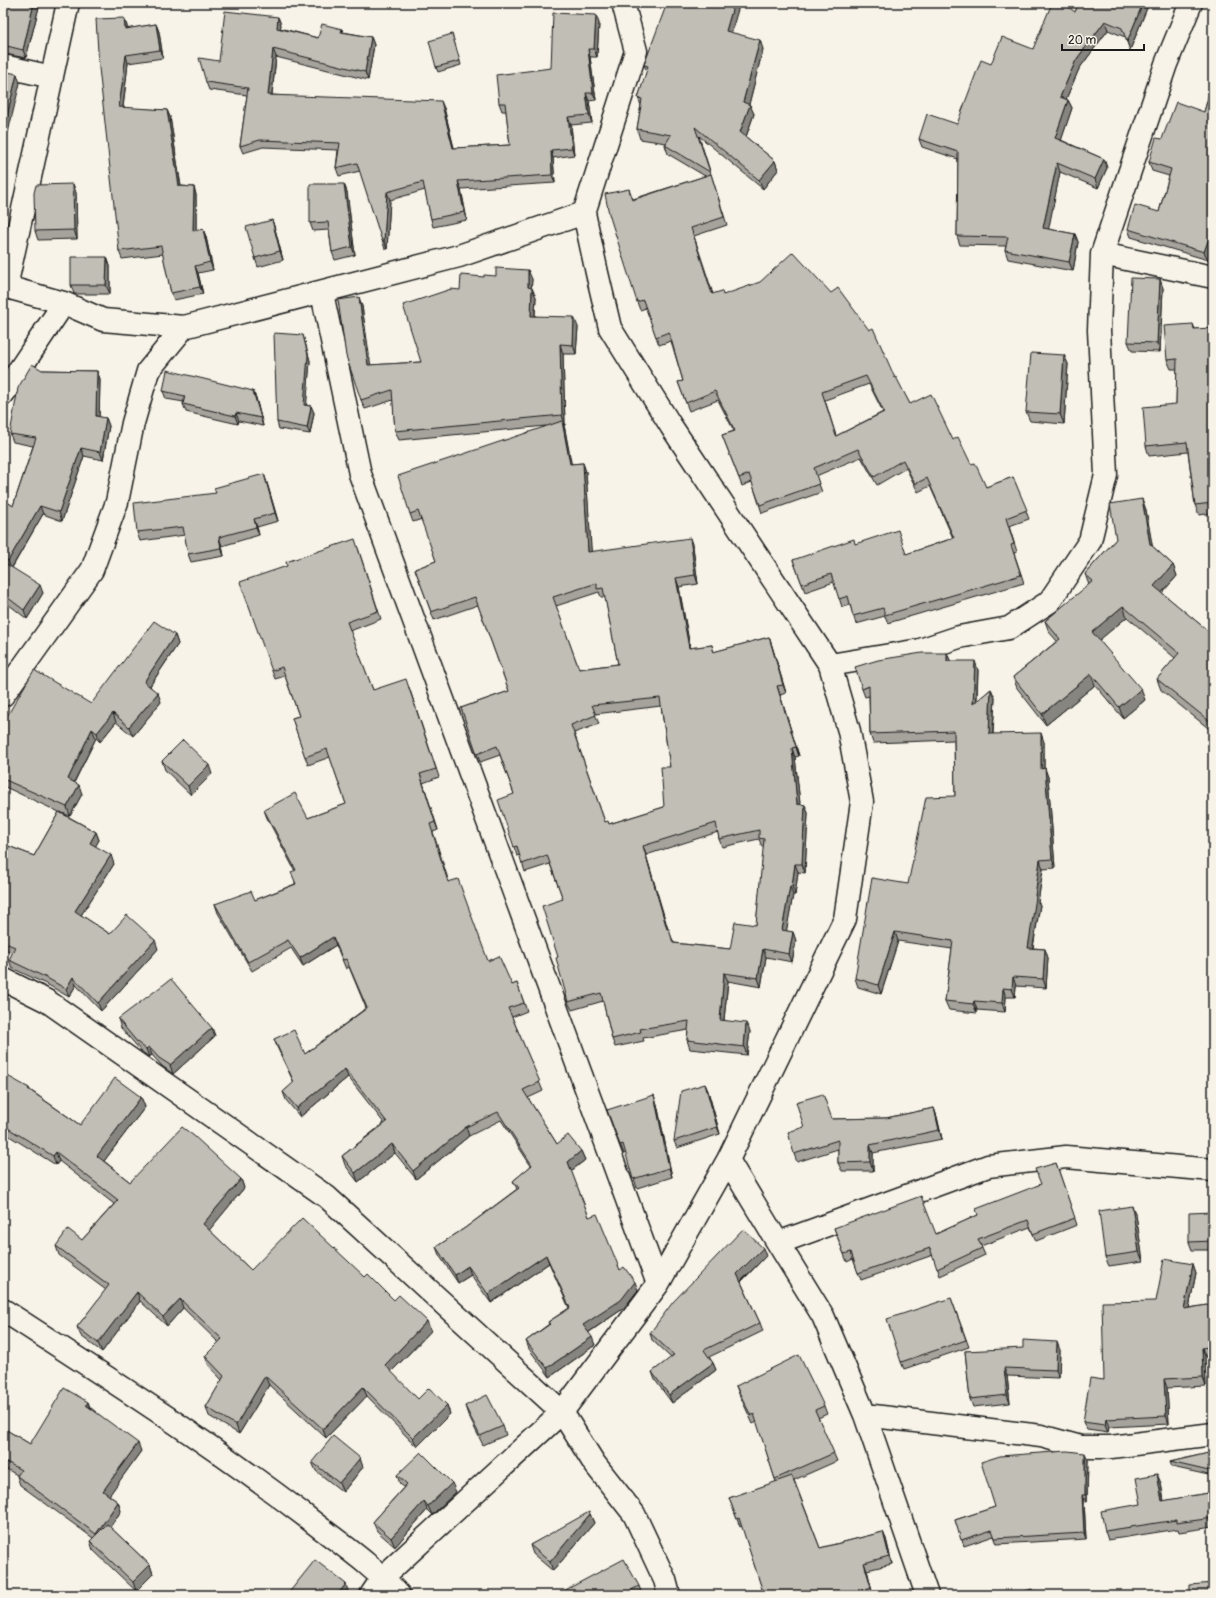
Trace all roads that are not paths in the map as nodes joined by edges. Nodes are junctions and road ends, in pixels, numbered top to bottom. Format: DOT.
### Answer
graph roads {
  1 [pos="68,3"];
  2 [pos="623,3"];
  3 [pos="1192,3"];
  4 [pos="3,66"];
  5 [pos="52,77"];
  6 [pos="584,213"];
  7 [pos="1102,254"];
  8 [pos="1213,277"];
  9 [pos="5,286"];
  10 [pos="322,293"];
  11 [pos="64,303"];
  12 [pos="184,327"];
  13 [pos="3,394"];
  14 [pos="830,665"];
  15 [pos="3,695"];
  16 [pos="3,980"];
  17 [pos="728,1160"];
  18 [pos="1213,1170"];
  19 [pos="778,1243"];
  20 [pos="658,1284"];
  21 [pos="3,1310"];
  22 [pos="562,1412"];
  23 [pos="865,1415"];
  24 [pos="1213,1434"];
  25 [pos="384,1578"];
  26 [pos="371,1595"];
  27 [pos="399,1595"];
  28 [pos="669,1595"];
  29 [pos="927,1595"];
  1 -- 5 [label="street"];
  2 -- 6 [label="street"];
  3 -- 7 [label="street"];
  4 -- 5 [label="street"];
  5 -- 9 [label="street"];
  6 -- 10 [label="street"];
  6 -- 14 [label="street"];
  7 -- 8 [label="street"];
  7 -- 14 [label="street"];
  9 -- 11 [label="street"];
  10 -- 12 [label="street"];
  10 -- 20 [label="street"];
  11 -- 12 [label="street"];
  11 -- 13 [label="street"];
  12 -- 15 [label="street"];
  14 -- 17 [label="street"];
  16 -- 22 [label="street"];
  17 -- 19 [label="street"];
  17 -- 20 [label="street"];
  18 -- 19 [label="street"];
  19 -- 23 [label="street"];
  20 -- 22 [label="street"];
  21 -- 25 [label="street"];
  22 -- 25 [label="street"];
  22 -- 28 [label="street"];
  23 -- 24 [label="street"];
  23 -- 29 [label="street"];
  25 -- 26 [label="street"];
  25 -- 27 [label="street"];
}
